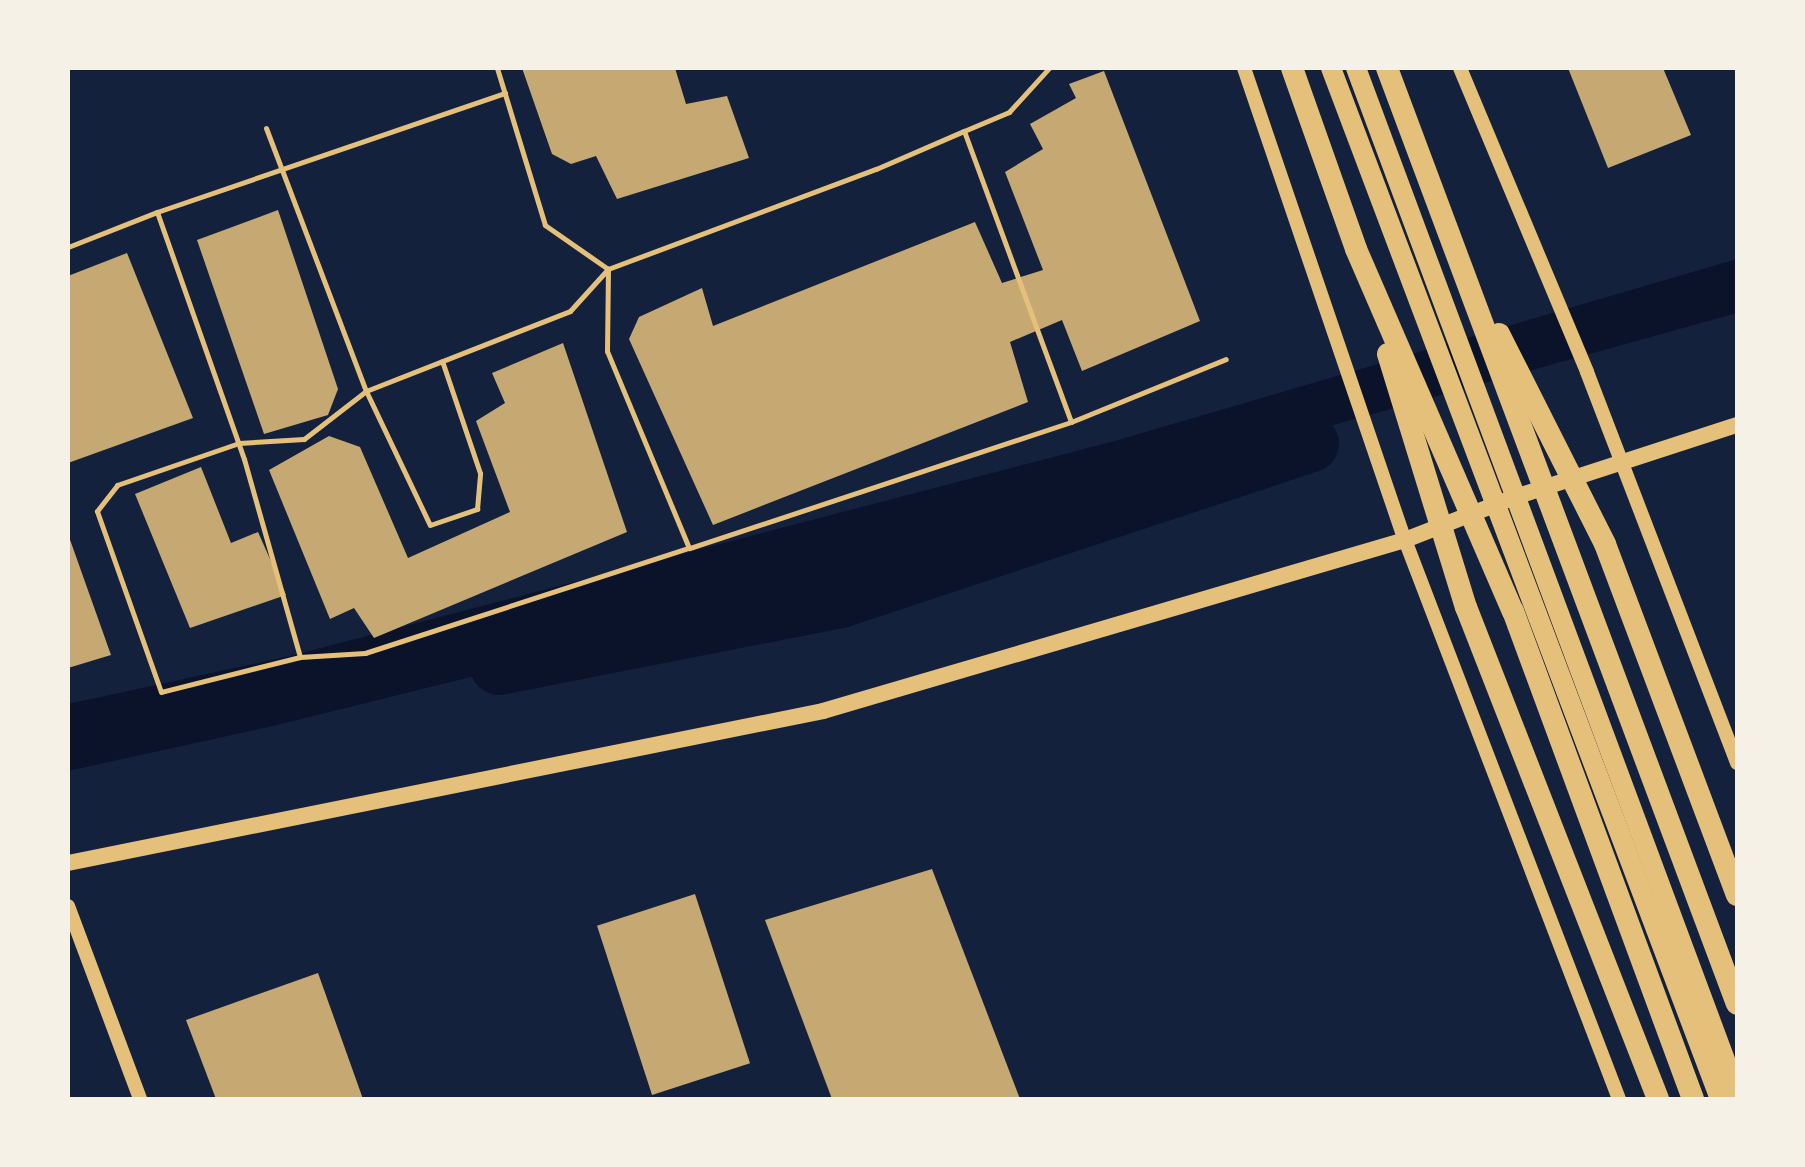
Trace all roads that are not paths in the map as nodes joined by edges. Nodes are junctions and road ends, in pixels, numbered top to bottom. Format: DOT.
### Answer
graph roads {
  1 [pos="1244,68"];
  2 [pos="1292,68"];
  3 [pos="1331,68"];
  4 [pos="1356,68"];
  5 [pos="1387,68"];
  6 [pos="1460,68"];
  7 [pos="1445,226"];
  8 [pos="1356,249"];
  9 [pos="1737,425"];
  10 [pos="1621,462"];
  11 [pos="1515,497"];
  12 [pos="1494,505"];
  13 [pos="1405,540"];
  14 [pos="1737,763"];
  15 [pos="68,863"];
  16 [pos="1737,895"];
  17 [pos="68,906"];
  18 [pos="1737,1004"];
  19 [pos="1737,1092"];
  20 [pos="140,1099"];
  21 [pos="1619,1099"];
  22 [pos="1658,1099"];
  23 [pos="1693,1099"];
  24 [pos="1720,1099"];
  1 -- 13 [label="street"];
  2 -- 8 [label="highway"];
  3 -- 12 [label="main road"];
  4 -- 11 [label="main road"];
  5 -- 7 [label="highway"];
  6 -- 10 [label="street"];
  7 -- 16 [label="highway"];
  7 -- 18 [label="highway"];
  8 -- 22 [label="highway"];
  8 -- 23 [label="highway"];
  9 -- 10 [label="main road"];
  10 -- 11 [label="main road"];
  10 -- 14 [label="street"];
  11 -- 12 [label="main road"];
  11 -- 19 [label="main road"];
  12 -- 13 [label="main road"];
  12 -- 24 [label="main road"];
  13 -- 15 [label="main road"];
  13 -- 21 [label="street"];
  17 -- 20 [label="street"];
}
